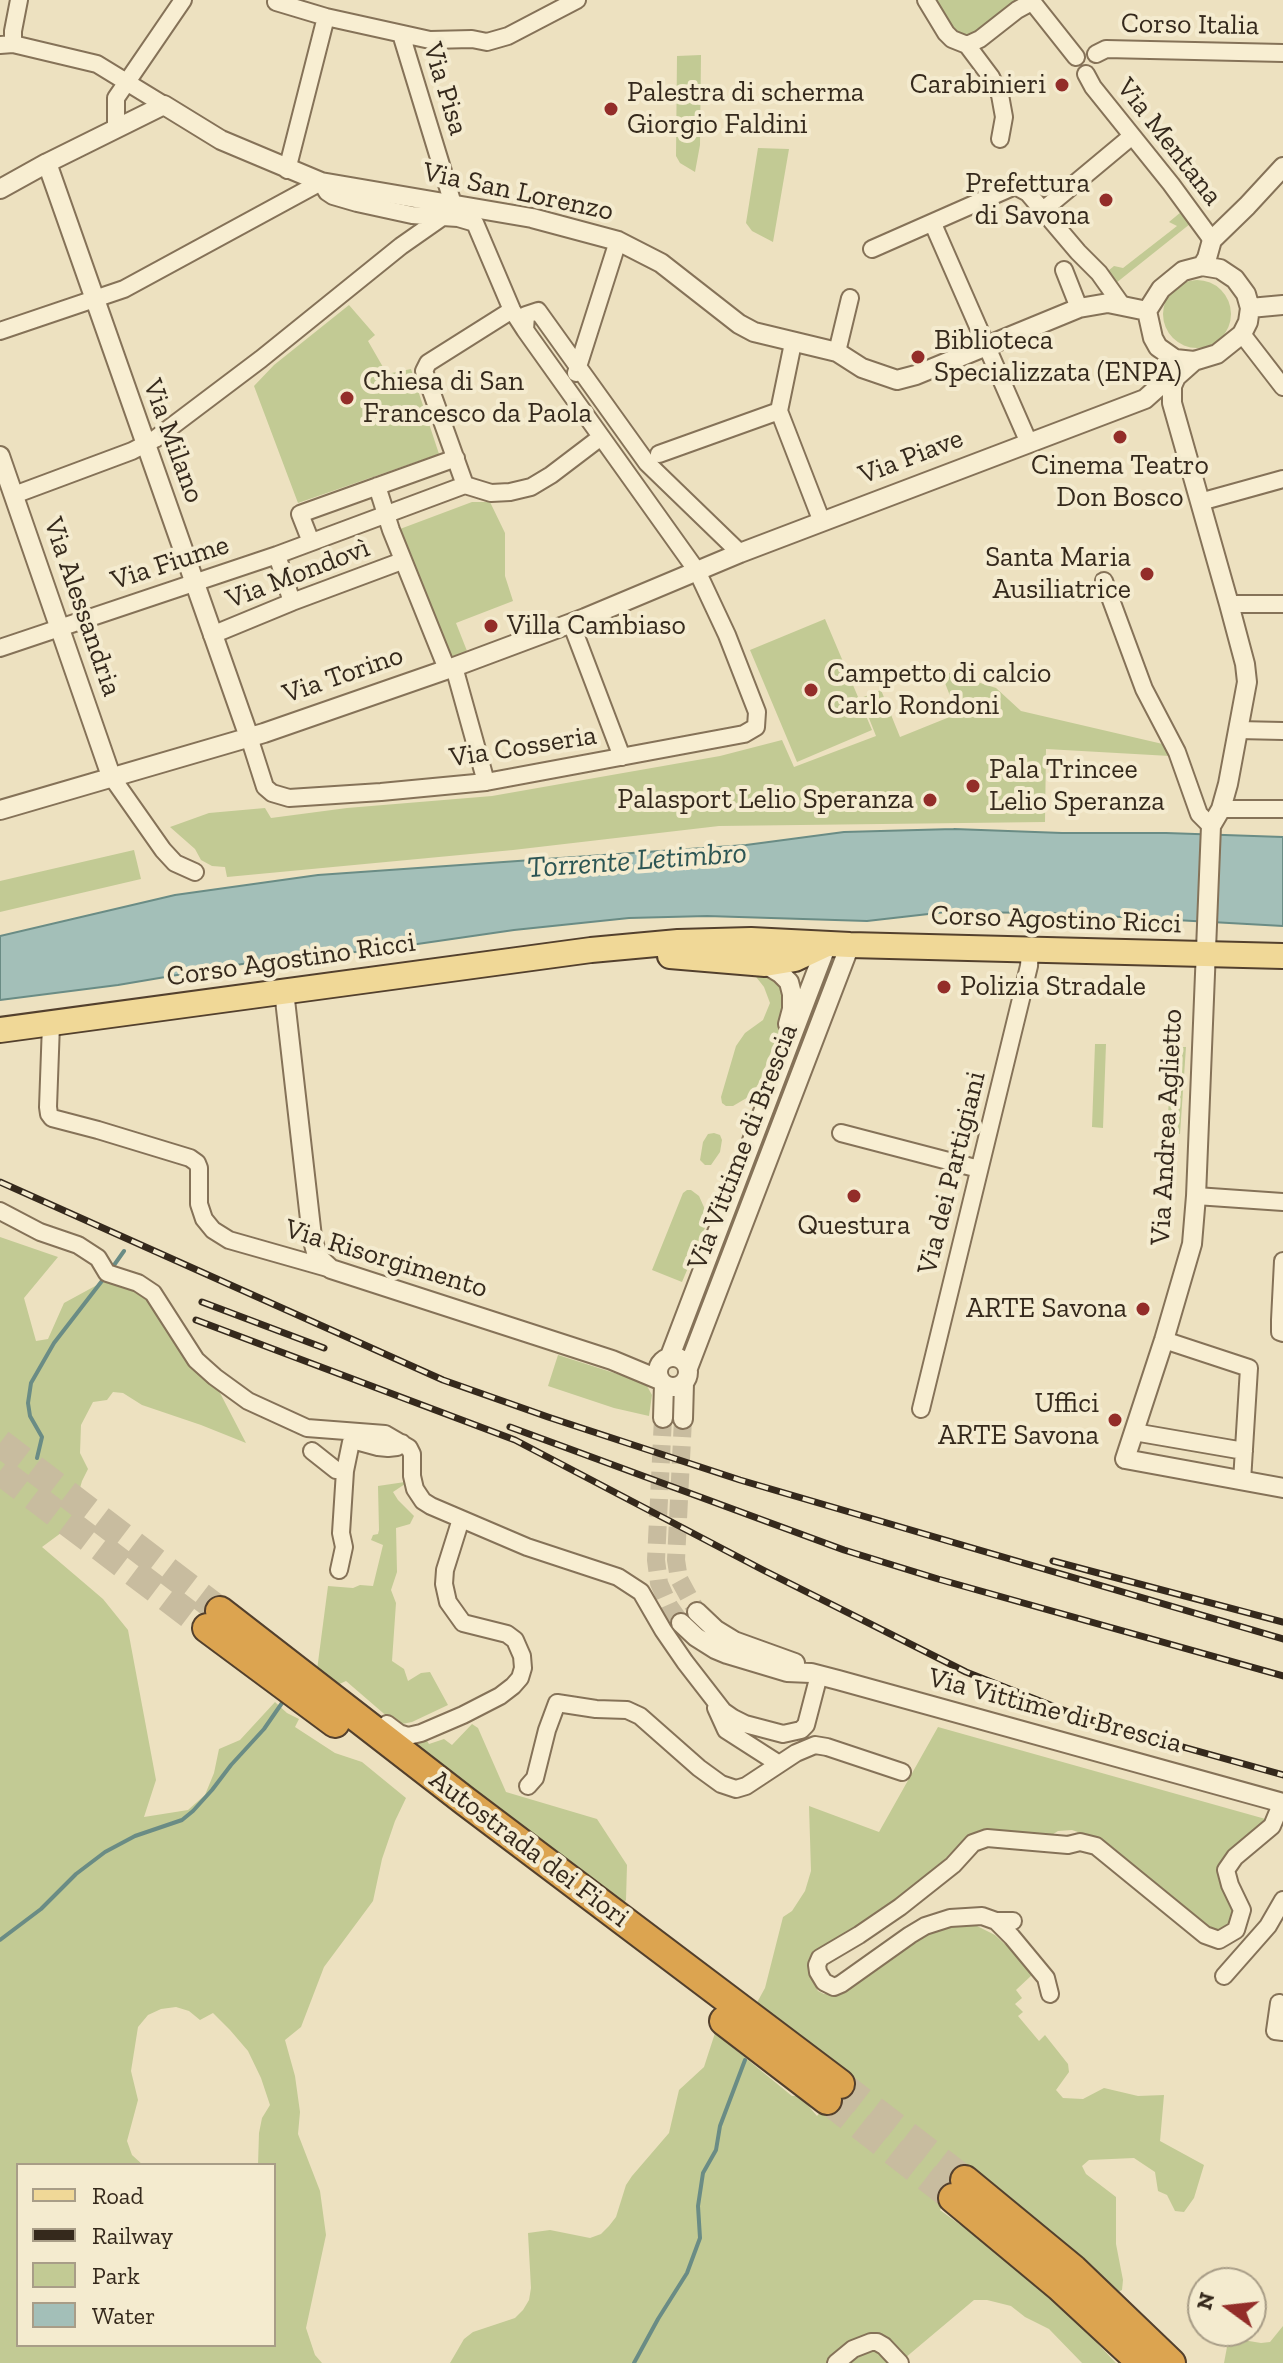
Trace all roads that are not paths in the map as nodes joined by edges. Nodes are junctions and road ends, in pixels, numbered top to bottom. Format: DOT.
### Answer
graph roads {
  1 [pos="19,0"];
  2 [pos="183,0"];
  3 [pos="928,1"];
  4 [pos="276,2"];
  5 [pos="570,4"];
  6 [pos="326,17"];
  7 [pos="401,34"];
  8 [pos="7,44"];
  9 [pos="967,45"];
  10 [pos="1283,53"];
  11 [pos="1096,54"];
  12 [pos="1076,57"];
  13 [pos="1086,74"];
  14 [pos="126,82"];
  15 [pos="164,105"];
  16 [pos="116,127"];
  17 [pos="1132,136"];
  18 [pos="1000,139"];
  19 [pos="47,163"];
  20 [pos="1283,167"];
  21 [pos="287,170"];
  22 [pos="321,182"];
  23 [pos="0,189"];
  24 [pos="447,211"];
  25 [pos="1042,211"];
  26 [pos="933,224"];
  27 [pos="1212,240"];
  28 [pos="618,241"];
  29 [pos="872,249"];
  30 [pos="1202,266"];
  31 [pos="1064,270"];
  32 [pos="850,298"];
  33 [pos="94,301"];
  34 [pos="1121,304"];
  35 [pos="1283,305"];
  36 [pos="1079,308"];
  37 [pos="1250,308"];
  38 [pos="512,310"];
  39 [pos="1147,311"];
  40 [pos="525,330"];
  41 [pos="0,331"];
  42 [pos="1242,334"];
  43 [pos="793,343"];
  44 [pos="987,346"];
  45 [pos="837,352"];
  46 [pos="1185,360"];
  47 [pos="577,369"];
  48 [pos="1283,387"];
  49 [pos="570,395"];
  50 [pos="1145,399"];
  51 [pos="1172,403"];
  52 [pos="779,411"];
  53 [pos="601,437"];
  54 [pos="1029,443"];
  55 [pos="145,445"];
  56 [pos="659,454"];
  57 [pos="0,456"];
  58 [pos="456,458"];
  59 [pos="1283,479"];
  60 [pos="465,485"];
  61 [pos="377,486"];
  62 [pos="14,495"];
  63 [pos="1200,502"];
  64 [pos="386,516"];
  65 [pos="822,522"];
  66 [pos="311,542"];
  67 [pos="740,553"];
  68 [pos="277,555"];
  69 [pos="402,561"];
  70 [pos="697,571"];
  71 [pos="195,581"];
  72 [pos="1104,581"];
  73 [pos="292,602"];
  74 [pos="1229,604"];
  75 [pos="1283,604"];
  76 [pos="571,623"];
  77 [pos="59,626"];
  78 [pos="212,635"];
  79 [pos="0,648"];
  80 [pos="450,668"];
  81 [pos="1238,730"];
  82 [pos="1283,731"];
  83 [pos="249,737"];
  84 [pos="622,757"];
  85 [pos="111,776"];
  86 [pos="486,782"];
  87 [pos="1221,809"];
  88 [pos="1283,809"];
  89 [pos="0,810"];
  90 [pos="1211,826"];
  91 [pos="195,872"];
  92 [pos="1206,944"];
  93 [pos="838,945"];
  94 [pos="1030,949"];
  95 [pos="591,950"];
  96 [pos="1283,956"];
  97 [pos="765,964"];
  98 [pos="284,991"];
  99 [pos="51,1024"];
  100 [pos="0,1030"];
  101 [pos="779,1070"];
  102 [pos="841,1133"];
  103 [pos="979,1169"];
  104 [pos="1196,1196"];
  105 [pos="1283,1202"];
  106 [pos="0,1211"];
  107 [pos="1283,1261"];
  108 [pos="331,1269"];
  109 [pos="1283,1333"];
  110 [pos="1164,1340"];
  111 [pos="666,1358"];
  112 [pos="612,1360"];
  113 [pos="686,1375"];
  114 [pos="662,1382"];
  115 [pos="921,1409"];
  116 [pos="663,1418"];
  117 [pos="683,1419"];
  118 [pos="1134,1432"];
  119 [pos="402,1443"];
  120 [pos="312,1451"];
  121 [pos="1244,1451"];
  122 [pos="345,1471"];
  123 [pos="1242,1481"];
  124 [pos="1283,1488"];
  125 [pos="461,1519"];
  126 [pos="339,1570"];
  127 [pos="697,1612"];
  128 [pos="214,1620"];
  129 [pos="681,1623"];
  130 [pos="815,1674"];
  131 [pos="351,1695"];
  132 [pos="712,1697"];
  133 [pos="779,1764"];
  134 [pos="902,1772"];
  135 [pos="528,1786"];
  136 [pos="1283,1802"];
  137 [pos="1283,1900"];
  138 [pos="1224,1976"];
  139 [pos="1050,1994"];
  140 [pos="1279,2003"];
  141 [pos="1283,2032"];
  142 [pos="834,2092"];
  143 [pos="836,2363"];
  144 [pos="900,2363"];
  145 [pos="1142,2363"];
  146 [pos="1171,2363"];
  1 -- 8 [label="street"];
  2 -- 14 [label="street"];
  3 -- 9 [label="street"];
  4 -- 6 [label="street"];
  5 -- 7 [label="street"];
  6 -- 7 [label="street"];
  6 -- 21 [label="street"];
  7 -- 24 [label="street, Via Pisa"];
  8 -- 14 [label="street, Via San Lorenzo"];
  9 -- 12 [label="street"];
  9 -- 18 [label="street"];
  10 -- 11 [label="street, Corso Italia"];
  11 -- 12 [label="street"];
  11 -- 13 [label="street"];
  12 -- 13 [label="street"];
  13 -- 17 [label="street, Via Mentana"];
  14 -- 15 [label="street, Via San Lorenzo"];
  14 -- 16 [label="street"];
  15 -- 16 [label="street"];
  15 -- 21 [label="street, Via San Lorenzo"];
  16 -- 19 [label="street"];
  17 -- 25 [label="street"];
  17 -- 27 [label="street, Via Mentana"];
  19 -- 23 [label="street"];
  19 -- 33 [label="street, Via Milano"];
  20 -- 27 [label="street"];
  21 -- 22 [label="street, Via San Lorenzo"];
  22 -- 24 [label="street, Via San Lorenzo"];
  22 -- 33 [label="street"];
  24 -- 28 [label="street, Via San Lorenzo"];
  24 -- 38 [label="street"];
  24 -- 55 [label="street"];
  25 -- 26 [label="street"];
  25 -- 34 [label="street"];
  26 -- 29 [label="street"];
  26 -- 44 [label="street"];
  27 -- 30 [label="street"];
  28 -- 43 [label="street, Via San Lorenzo"];
  28 -- 47 [label="street"];
  30 -- 37 [label="street"];
  30 -- 39 [label="street"];
  31 -- 36 [label="street"];
  32 -- 45 [label="street"];
  33 -- 41 [label="street"];
  33 -- 55 [label="street, Via Milano"];
  34 -- 36 [label="street, Via San Lorenzo"];
  34 -- 39 [label="street"];
  35 -- 37 [label="street"];
  36 -- 44 [label="street, Via San Lorenzo"];
  37 -- 42 [label="street"];
  38 -- 40 [label="street"];
  38 -- 58 [label="street"];
  39 -- 46 [label="street"];
  40 -- 47 [label="street"];
  40 -- 49 [label="street"];
  42 -- 46 [label="street"];
  42 -- 48 [label="street"];
  43 -- 45 [label="street, Via San Lorenzo"];
  43 -- 52 [label="street"];
  44 -- 45 [label="street, Via San Lorenzo"];
  44 -- 54 [label="street"];
  46 -- 50 [label="street, Via Piave"];
  46 -- 51 [label="street"];
  47 -- 49 [label="street"];
  47 -- 67 [label="street"];
  49 -- 53 [label="street"];
  50 -- 51 [label="street, Via Piave"];
  50 -- 54 [label="street, Via Piave"];
  51 -- 63 [label="street"];
  52 -- 56 [label="street"];
  52 -- 65 [label="street"];
  53 -- 60 [label="street"];
  53 -- 70 [label="street"];
  54 -- 65 [label="street, Via Piave"];
  55 -- 62 [label="street"];
  55 -- 71 [label="street, Via Milano"];
  57 -- 62 [label="street, Via Alessandria"];
  58 -- 60 [label="street"];
  58 -- 61 [label="street"];
  59 -- 63 [label="street"];
  60 -- 64 [label="street, Via Fiume"];
  61 -- 64 [label="street"];
  61 -- 66 [label="street"];
  62 -- 77 [label="street, Via Alessandria"];
  63 -- 74 [label="street"];
  64 -- 66 [label="street, Via Fiume"];
  64 -- 69 [label="street"];
  65 -- 67 [label="street, Via Piave"];
  66 -- 68 [label="street, Via Fiume"];
  67 -- 70 [label="street, Via Piave"];
  68 -- 71 [label="street, Via Fiume"];
  68 -- 73 [label="street"];
  69 -- 73 [label="street, Via Mondovì"];
  69 -- 80 [label="street"];
  70 -- 76 [label="street, Via Torino"];
  70 -- 84 [label="street, Via Cosseria"];
  71 -- 77 [label="street, Via Fiume"];
  71 -- 78 [label="street, Via Milano"];
  72 -- 90 [label="street"];
  73 -- 78 [label="street, Via Mondovì"];
  74 -- 75 [label="street"];
  74 -- 81 [label="street"];
  76 -- 80 [label="street, Via Torino"];
  76 -- 84 [label="street"];
  77 -- 79 [label="street, Via Fiume"];
  77 -- 85 [label="street, Via Alessandria"];
  78 -- 83 [label="street, Via Milano"];
  80 -- 83 [label="street, Via Torino"];
  80 -- 86 [label="street"];
  81 -- 82 [label="street"];
  81 -- 87 [label="street"];
  83 -- 85 [label="street, Via Torino"];
  83 -- 86 [label="street, Via Cosseria"];
  84 -- 86 [label="street, Via Cosseria"];
  85 -- 89 [label="street, Via Torino"];
  85 -- 91 [label="street"];
  87 -- 88 [label="street"];
  87 -- 90 [label="street"];
  90 -- 92 [label="street, Via Andrea Aglietto"];
  92 -- 94 [label="main road, Corso Agostino Ricci"];
  92 -- 96 [label="main road, Corso Agostino Ricci"];
  92 -- 104 [label="street, Via Andrea Aglietto"];
  93 -- 94 [label="main road, Corso Agostino Ricci"];
  93 -- 95 [label="main road, Corso Agostino Ricci"];
  93 -- 97 [label="main road, Corso Agostino Ricci"];
  93 -- 101 [label="street, Via Vittime di Brescia"];
  93 -- 113 [label="street, Via Vittime di Brescia"];
  94 -- 103 [label="street, Via dei Partigiani"];
  95 -- 97 [label="main road, Corso Agostino Ricci"];
  95 -- 98 [label="main road, Corso Agostino Ricci"];
  97 -- 101 [label="street, Via Vittime di Brescia"];
  98 -- 99 [label="main road, Corso Agostino Ricci"];
  98 -- 108 [label="street"];
  99 -- 100 [label="main road, Corso Agostino Ricci"];
  99 -- 108 [label="street, Via Risorgimento"];
  101 -- 111 [label="street, Via Vittime di Brescia"];
  102 -- 103 [label="street"];
  103 -- 115 [label="street, Via dei Partigiani"];
  104 -- 105 [label="street"];
  104 -- 110 [label="street, Via Andrea Aglietto"];
  106 -- 119 [label="street"];
  107 -- 109 [label="street"];
  108 -- 112 [label="street, Via Risorgimento"];
  110 -- 118 [label="street, Via Andrea Aglietto"];
  110 -- 121 [label="street"];
  111 -- 112 [label="street, Via Risorgimento"];
  111 -- 113 [label="street"];
  111 -- 114 [label="street"];
  112 -- 114 [label="street, Via Risorgimento"];
  113 -- 114 [label="street"];
  113 -- 117 [label="street, Via Vittime di Brescia"];
  114 -- 116 [label="street"];
  118 -- 121 [label="street"];
  118 -- 123 [label="street, Via Andrea Aglietto"];
  119 -- 122 [label="street"];
  119 -- 125 [label="street"];
  120 -- 122 [label="street"];
  121 -- 123 [label="street"];
  122 -- 126 [label="street"];
  123 -- 124 [label="street"];
  125 -- 131 [label="street"];
  125 -- 132 [label="street"];
  127 -- 130 [label="street, Via Vittime di Brescia"];
  128 -- 142 [label="highway, Autostrada dei Fiori"];
  129 -- 130 [label="street, Via Vittime di Brescia"];
  130 -- 132 [label="street"];
  130 -- 136 [label="street, Via Vittime di Brescia"];
  132 -- 133 [label="street"];
  133 -- 134 [label="street"];
  133 -- 135 [label="street"];
  136 -- 139 [label="street"];
  137 -- 138 [label="street"];
  140 -- 141 [label="street"];
  143 -- 144 [label="street"];
  145 -- 146 [label="highway"];
}
